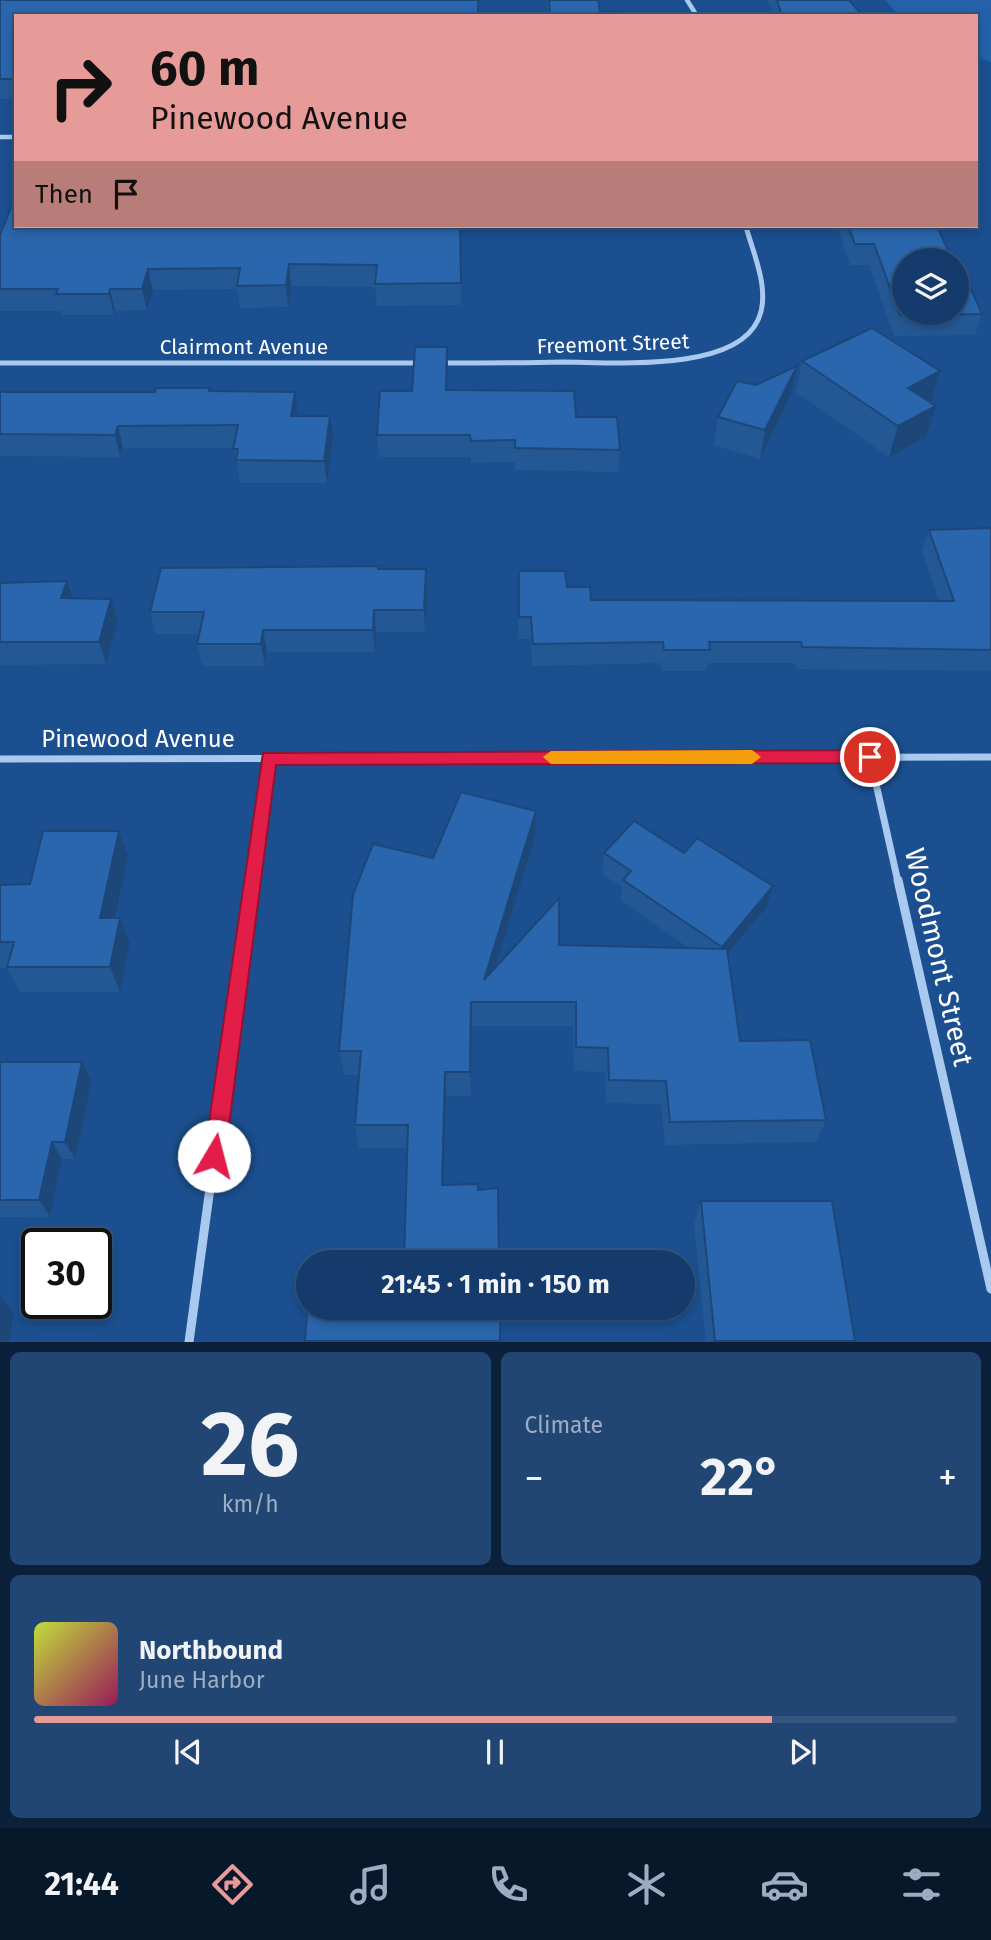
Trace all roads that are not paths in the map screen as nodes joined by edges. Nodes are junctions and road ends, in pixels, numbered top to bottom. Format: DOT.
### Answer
graph roads {
  1 [pos="746,228"];
  2 [pos="0,363"];
  3 [pos="487,363"];
  4 [pos="870,757"];
  5 [pos="991,757"];
  6 [pos="269,758"];
  7 [pos="0,759"];
  8 [pos="991,1289"];
  9 [pos="188,1342"];
  1 -- 3 [label="street, Freemont Street"];
  2 -- 3 [label="street, Clairmont Avenue"];
  4 -- 5 [label="street, Pinewood Avenue"];
  4 -- 6 [label="street, Pinewood Avenue"];
  4 -- 8 [label="street, Woodmont Street"];
  6 -- 7 [label="street, Pinewood Avenue"];
  6 -- 9 [label="street"];
}
